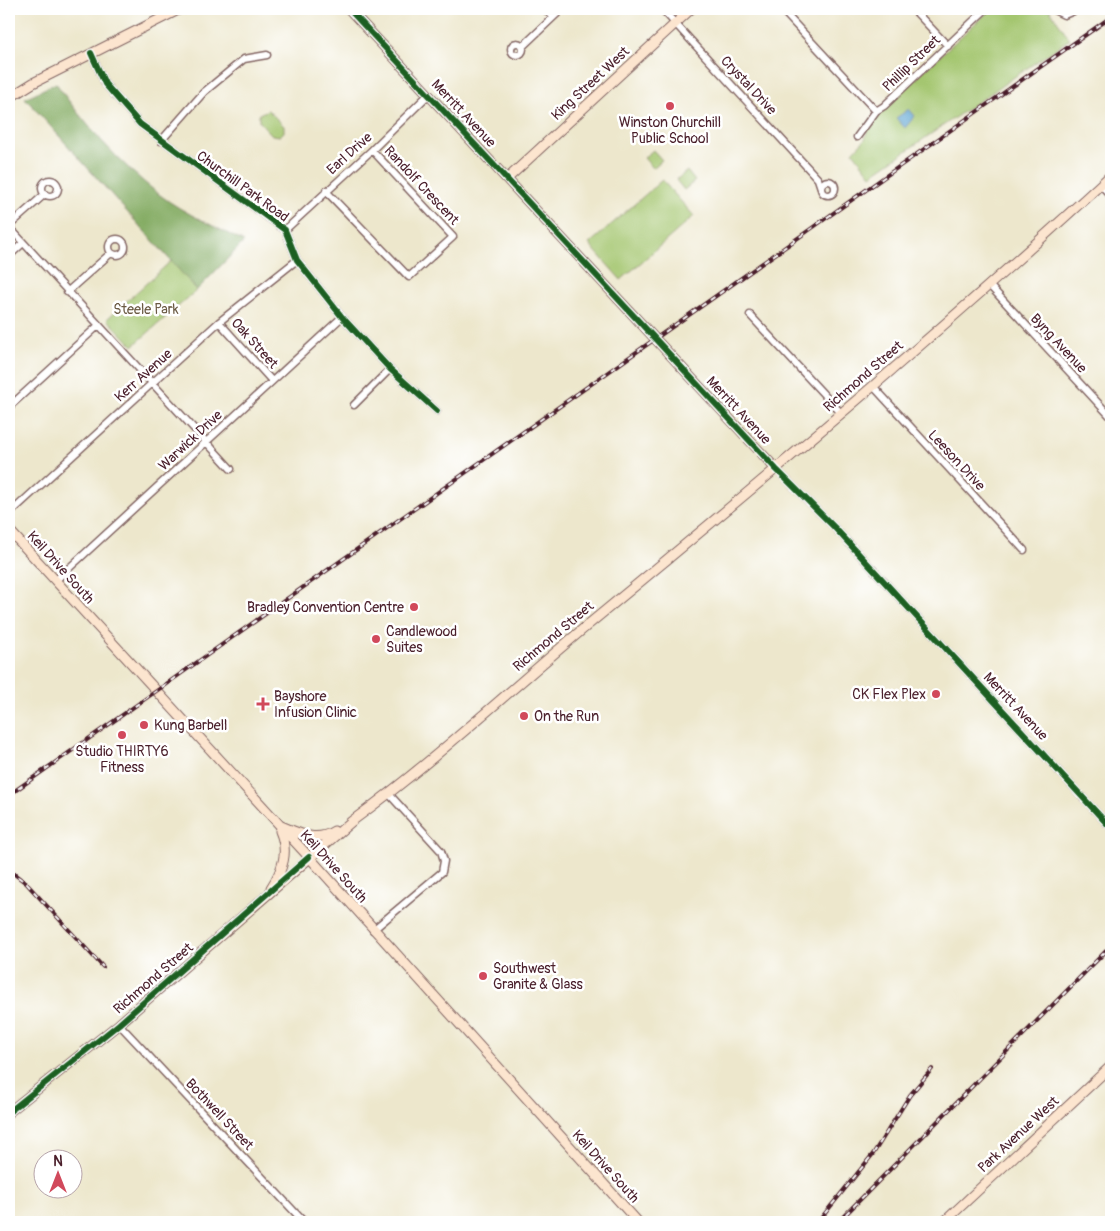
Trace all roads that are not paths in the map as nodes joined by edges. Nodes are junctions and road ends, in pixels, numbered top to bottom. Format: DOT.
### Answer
graph roads {
  1 [pos="180,9"];
  2 [pos="349,9"];
  3 [pos="545,9"];
  4 [pos="562,9"];
  5 [pos="662,9"];
  6 [pos="690,9"];
  7 [pos="781,9"];
  8 [pos="913,9"];
  9 [pos="986,9"];
  10 [pos="1052,9"];
  11 [pos="1078,9"];
  12 [pos="553,17"];
  13 [pos="675,23"];
  14 [pos="523,46"];
  15 [pos="948,46"];
  16 [pos="91,53"];
  17 [pos="267,55"];
  18 [pos="429,94"];
  19 [pos="9,98"];
  20 [pos="876,111"];
  21 [pos="858,137"];
  22 [pos="161,142"];
  23 [pos="372,150"];
  24 [pos="1111,175"];
  25 [pos="817,177"];
  26 [pos="508,178"];
  27 [pos="828,181"];
  28 [pos="1101,185"];
  29 [pos="821,188"];
  30 [pos="326,191"];
  31 [pos="44,194"];
  32 [pos="1111,196"];
  33 [pos="9,226"];
  34 [pos="284,230"];
  35 [pos="23,243"];
  36 [pos="111,253"];
  37 [pos="9,256"];
  38 [pos="297,260"];
  39 [pos="989,285"];
  40 [pos="67,292"];
  41 [pos="750,315"];
  42 [pos="342,317"];
  43 [pos="219,322"];
  44 [pos="99,325"];
  45 [pos="390,369"];
  46 [pos="272,381"];
  47 [pos="152,383"];
  48 [pos="873,386"];
  49 [pos="354,405"];
  50 [pos="9,407"];
  51 [pos="437,411"];
  52 [pos="841,413"];
  53 [pos="1111,417"];
  54 [pos="206,442"];
  55 [pos="776,469"];
  56 [pos="231,470"];
  57 [pos="9,514"];
  58 [pos="9,530"];
  59 [pos="1024,550"];
  60 [pos="55,581"];
  61 [pos="389,794"];
  62 [pos="352,821"];
  63 [pos="278,826"];
  64 [pos="1111,828"];
  65 [pos="309,857"];
  66 [pos="266,897"];
  67 [pos="373,930"];
  68 [pos="118,1024"];
  69 [pos="1111,1066"];
  70 [pos="9,1112"];
  71 [pos="304,1222"];
  72 [pos="638,1222"];
  73 [pos="944,1222"];
  1 -- 16 [label="main road"];
  2 -- 18 [label="main road, Merritt Avenue"];
  3 -- 12 [label="street"];
  4 -- 12 [label="street"];
  5 -- 13 [label="street, Crystal Drive"];
  6 -- 13 [label="main road, King Street West"];
  7 -- 20 [label="street"];
  8 -- 15 [label="street"];
  9 -- 15 [label="street, Phillip Street"];
  10 -- 11 [label="street"];
  12 -- 14 [label="street"];
  13 -- 25 [label="street, Crystal Drive"];
  13 -- 26 [label="main road, King Street West"];
  15 -- 20 [label="street, Phillip Street"];
  16 -- 19 [label="main road"];
  16 -- 22 [label="street, Churchill Park Road"];
  17 -- 22 [label="street"];
  18 -- 23 [label="street, Earl Drive"];
  18 -- 26 [label="main road, Merritt Avenue"];
  20 -- 21 [label="street, Phillip Street"];
  22 -- 34 [label="street, Churchill Park Road"];
  23 -- 30 [label="street, Earl Drive"];
  23 -- 30 [label="street, Randolf Crescent"];
  24 -- 28 [label="main road, Richmond Street"];
  25 -- 27 [label="street, Crystal Drive"];
  25 -- 29 [label="street, Crystal Drive"];
  26 -- 55 [label="main road, Merritt Avenue"];
  27 -- 29 [label="street"];
  27 -- 29 [label="street"];
  28 -- 32 [label="street"];
  28 -- 39 [label="main road, Richmond Street"];
  30 -- 34 [label="street, Earl Drive"];
  31 -- 33 [label="street"];
  33 -- 35 [label="street"];
  34 -- 38 [label="street, Churchill Park Road"];
  35 -- 37 [label="street"];
  35 -- 40 [label="street"];
  36 -- 40 [label="street"];
  38 -- 42 [label="street, Churchill Park Road"];
  38 -- 43 [label="street, Kerr Avenue"];
  39 -- 48 [label="main road, Richmond Street"];
  39 -- 53 [label="street, Byng Avenue"];
  40 -- 44 [label="street"];
  41 -- 52 [label="street"];
  42 -- 45 [label="street, Churchill Park Road"];
  42 -- 46 [label="street, Warwick Drive"];
  43 -- 46 [label="street, Oak Street"];
  43 -- 47 [label="street, Kerr Avenue"];
  44 -- 47 [label="street"];
  44 -- 50 [label="street"];
  45 -- 49 [label="street"];
  45 -- 51 [label="street, Churchill Park Road"];
  46 -- 54 [label="street, Warwick Drive"];
  47 -- 54 [label="street"];
  47 -- 57 [label="street, Kerr Avenue"];
  48 -- 52 [label="main road, Richmond Street"];
  48 -- 59 [label="street, Leeson Drive"];
  52 -- 55 [label="main road, Richmond Street"];
  54 -- 56 [label="street"];
  54 -- 60 [label="street, Warwick Drive"];
  55 -- 61 [label="main road, Richmond Street"];
  55 -- 64 [label="street, Merritt Avenue"];
  58 -- 60 [label="main road, Keil Drive South"];
  60 -- 63 [label="main road, Keil Drive South"];
  61 -- 62 [label="main road, Richmond Street"];
  61 -- 67 [label="street"];
  62 -- 63 [label="main road"];
  62 -- 65 [label="main road, Richmond Street"];
  63 -- 65 [label="main road, Keil Drive South"];
  63 -- 66 [label="main road"];
  65 -- 66 [label="main road, Richmond Street"];
  65 -- 67 [label="main road, Keil Drive South"];
  66 -- 68 [label="main road, Richmond Street"];
  67 -- 72 [label="main road, Keil Drive South"];
  68 -- 70 [label="main road, Richmond Street"];
  68 -- 71 [label="street, Bothwell Street"];
  69 -- 73 [label="main road, Park Avenue West"];
}
